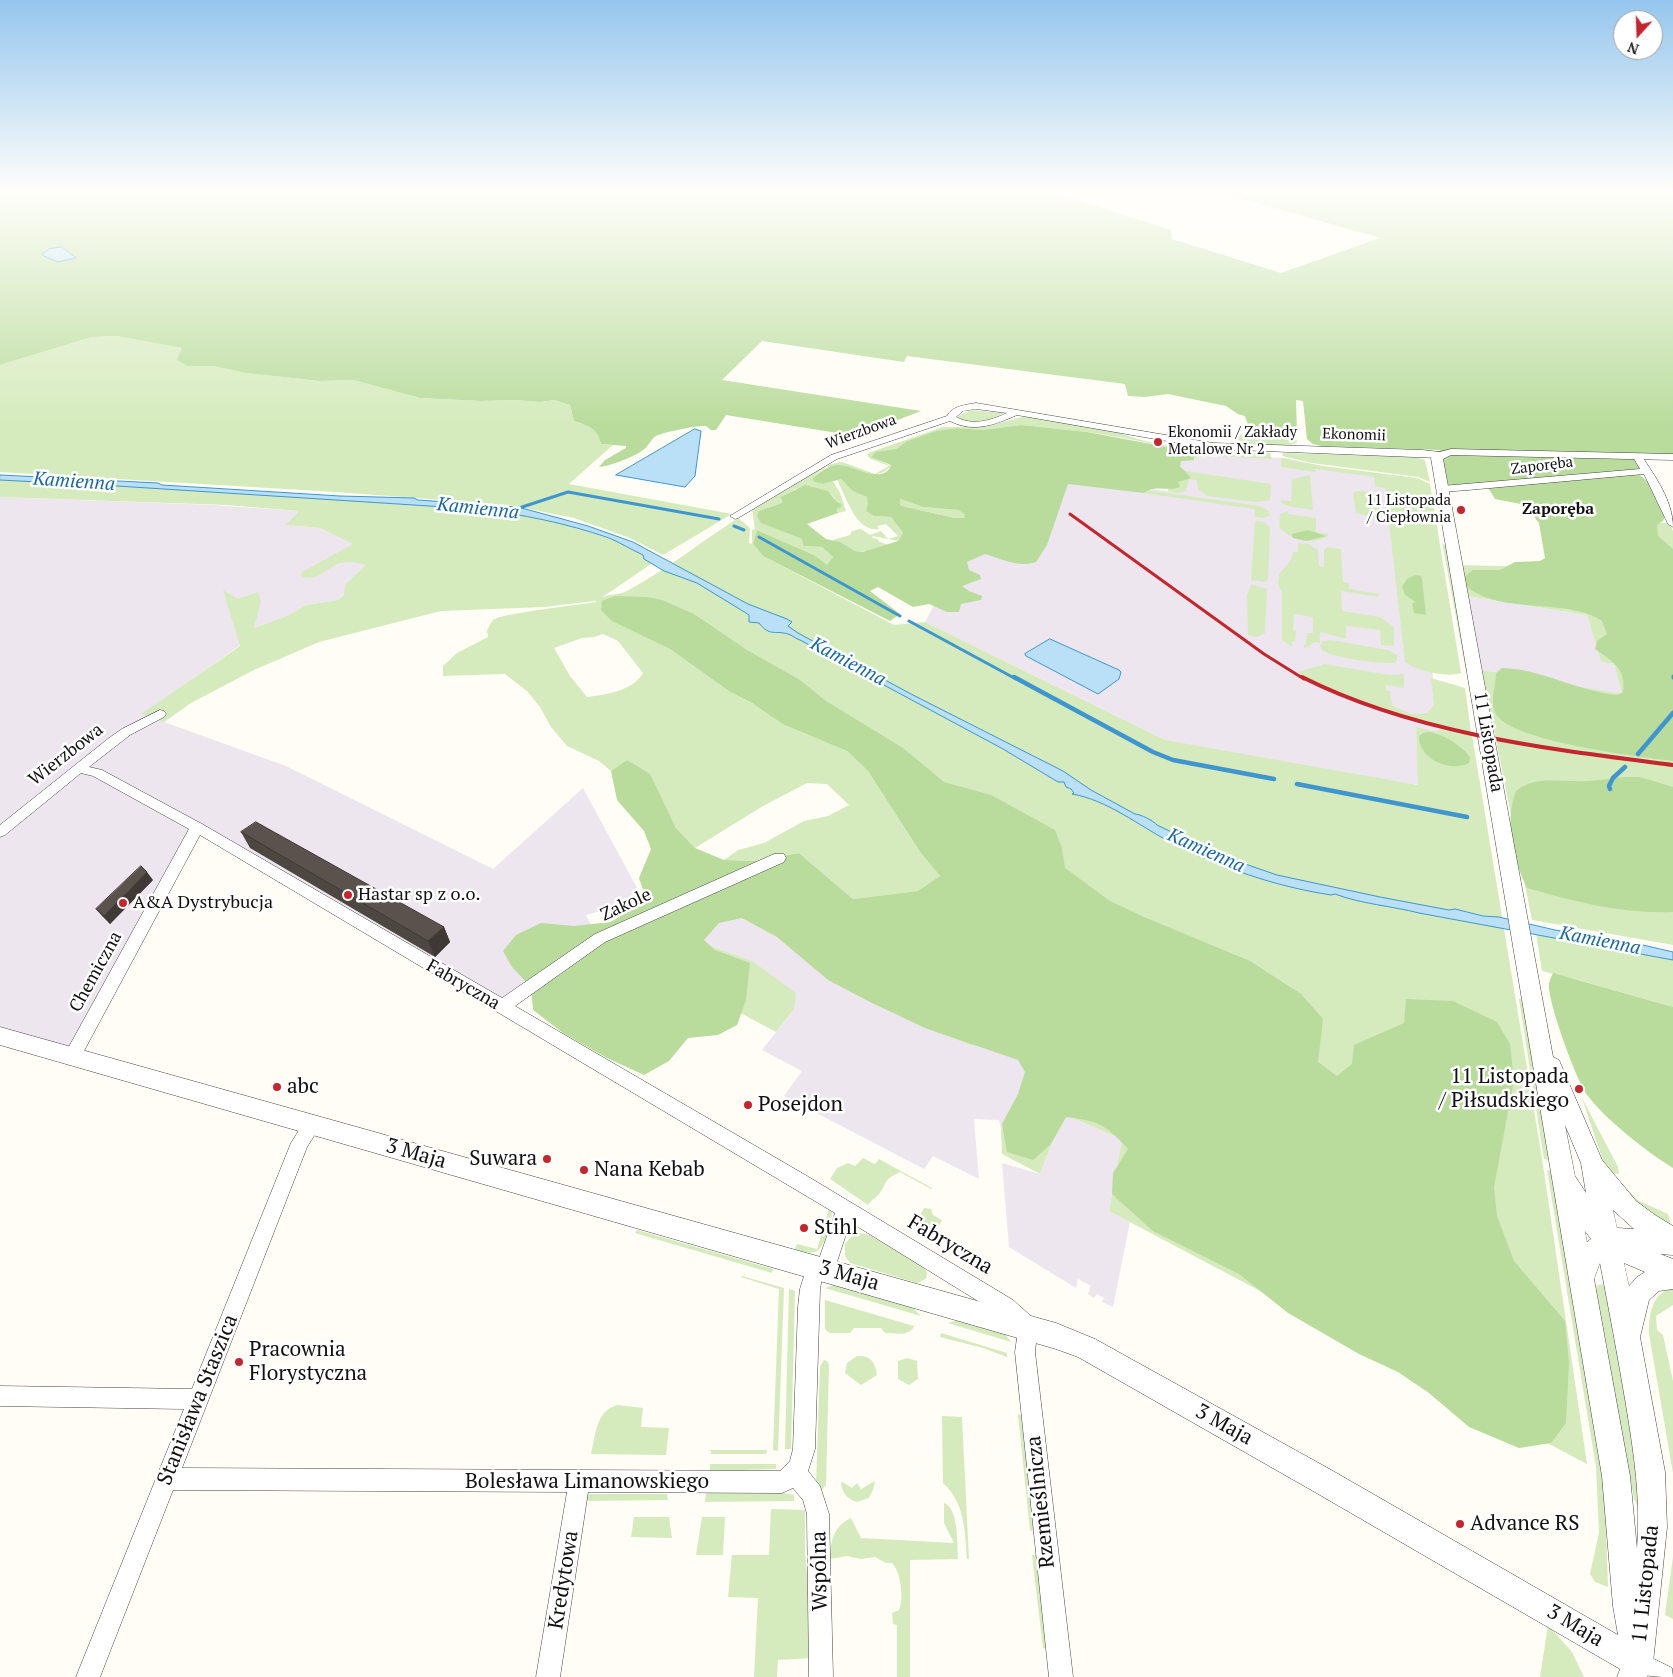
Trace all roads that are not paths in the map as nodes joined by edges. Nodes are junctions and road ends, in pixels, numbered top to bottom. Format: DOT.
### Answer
graph roads {
  1 [pos="976,406"];
  2 [pos="1018,412"];
  3 [pos="951,418"];
  4 [pos="1440,455"];
  5 [pos="1638,457"];
  6 [pos="1673,457"];
  7 [pos="1646,471"];
  8 [pos="1442,489"];
  9 [pos="735,516"];
  10 [pos="1673,524"];
  11 [pos="160,714"];
  12 [pos="78,768"];
  13 [pos="197,827"];
  14 [pos="0,832"];
  15 [pos="779,858"];
  16 [pos="501,1007"];
  17 [pos="1539,1030"];
  18 [pos="0,1036"];
  19 [pos="72,1057"];
  20 [pos="312,1125"];
  21 [pos="1592,1162"];
  22 [pos="1564,1176"];
  23 [pos="845,1209"];
  24 [pos="1673,1238"];
  25 [pos="1608,1239"];
  26 [pos="1673,1243"];
  27 [pos="821,1268"];
  28 [pos="1673,1271"];
  29 [pos="1673,1277"];
  30 [pos="1582,1278"];
  31 [pos="1028,1327"];
  32 [pos="1630,1350"];
  33 [pos="0,1396"];
  34 [pos="198,1399"];
  35 [pos="795,1473"];
  36 [pos="167,1479"];
  37 [pos="579,1483"];
  38 [pos="1644,1672"];
  39 [pos="88,1677"];
  40 [pos="548,1677"];
  41 [pos="821,1677"];
  42 [pos="1061,1677"];
  1 -- 2 [label="street, Ekonomii"];
  1 -- 3 [label="street, Wierzbowa"];
  2 -- 3 [label="street"];
  2 -- 4 [label="street, Ekonomii"];
  3 -- 9 [label="street, Wierzbowa"];
  4 -- 5 [label="street, Ekonomii"];
  4 -- 8 [label="street, 11 Listopada"];
  5 -- 6 [label="street, Ekonomii"];
  5 -- 7 [label="street"];
  7 -- 8 [label="street, Zaporęba"];
  7 -- 10 [label="street"];
  8 -- 17 [label="street, 11 Listopada"];
  11 -- 12 [label="street, Wierzbowa"];
  12 -- 13 [label="street, Fabryczna"];
  12 -- 14 [label="street, Wierzbowa"];
  13 -- 16 [label="street, Fabryczna"];
  13 -- 19 [label="street, Chemiczna"];
  15 -- 16 [label="street, Zakole"];
  16 -- 23 [label="street, Fabryczna"];
  17 -- 21 [label="street, 11 Listopada"];
  17 -- 22 [label="street, 11 Listopada"];
  18 -- 19 [label="street, 3 Maja"];
  19 -- 20 [label="street, 3 Maja"];
  20 -- 27 [label="street, 3 Maja"];
  20 -- 34 [label="street, Stanisława Staszica"];
  21 -- 24 [label="street"];
  21 -- 25 [label="street, 11 Listopada"];
  22 -- 25 [label="street"];
  22 -- 30 [label="street, 11 Listopada"];
  23 -- 27 [label="street"];
  23 -- 31 [label="street, Fabryczna"];
  25 -- 26 [label="street"];
  25 -- 28 [label="street"];
  25 -- 30 [label="street"];
  25 -- 32 [label="street, 11 Listopada"];
  27 -- 31 [label="street, 3 Maja"];
  27 -- 35 [label="street"];
  29 -- 32 [label="street"];
  30 -- 38 [label="street, 11 Listopada"];
  31 -- 38 [label="street, 3 Maja"];
  31 -- 42 [label="street, Rzemieślnicza"];
  32 -- 38 [label="street, 11 Listopada"];
  33 -- 34 [label="street"];
  34 -- 36 [label="street, Stanisława Staszica"];
  35 -- 37 [label="street, Bolesława Limanowskiego"];
  35 -- 41 [label="street, Wspólna"];
  36 -- 37 [label="street, Bolesława Limanowskiego"];
  36 -- 39 [label="street, Stanisława Staszica"];
  37 -- 40 [label="street, Kredytowa"];
}
